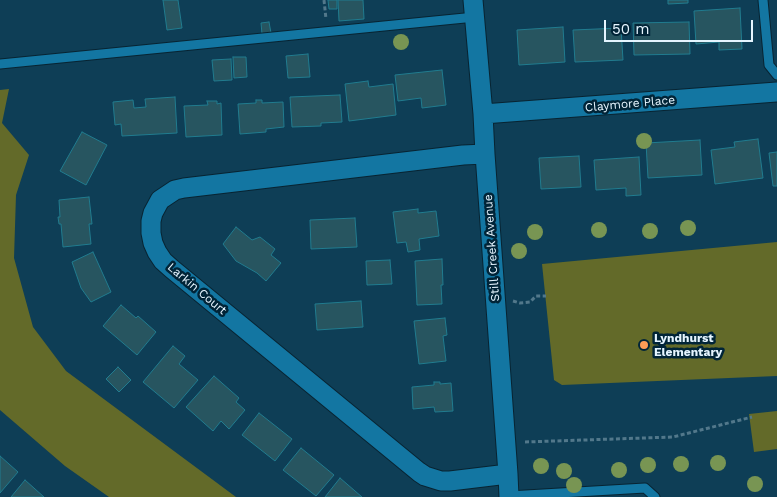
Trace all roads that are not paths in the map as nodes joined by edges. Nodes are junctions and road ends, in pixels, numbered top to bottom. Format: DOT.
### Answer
graph roads {
  1 [pos="763,0"];
  2 [pos="474,9"];
  3 [pos="0,64"];
  4 [pos="777,75"];
  5 [pos="777,92"];
  6 [pos="483,114"];
  7 [pos="485,154"];
  8 [pos="508,474"];
  9 [pos="509,497"];
  10 [pos="655,497"];
  1 -- 4 [label="lane"];
  2 -- 3 [label="lane"];
  2 -- 6 [label="street, Still Creek Avenue"];
  5 -- 6 [label="street, Claymore Place"];
  6 -- 7 [label="street, Still Creek Avenue"];
  7 -- 8 [label="street, Still Creek Avenue"];
  7 -- 8 [label="street, Larkin Court"];
  8 -- 9 [label="street, Still Creek Avenue"];
  9 -- 10 [label="lane"];
}
